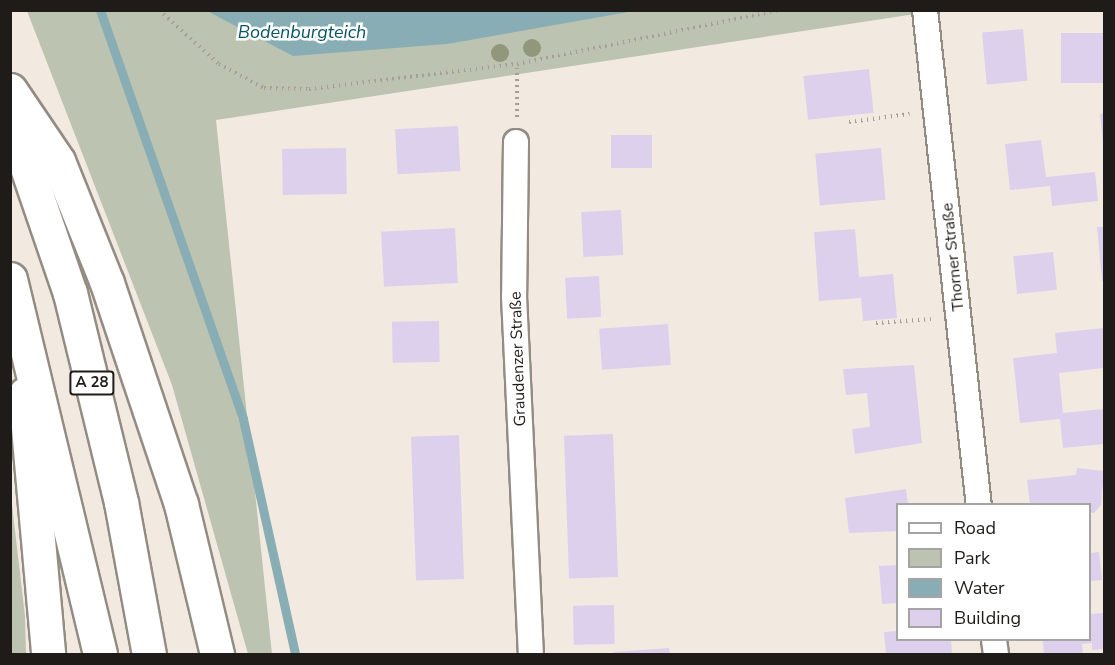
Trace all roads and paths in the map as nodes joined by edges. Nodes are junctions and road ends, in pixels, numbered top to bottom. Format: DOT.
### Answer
graph roads {
  1 [pos="159,10"];
  2 [pos="780,10"];
  3 [pos="925,10"];
  4 [pos="517,64"];
  5 [pos="10,90"];
  6 [pos="936,111"];
  7 [pos="10,118"];
  8 [pos="849,122"];
  9 [pos="516,142"];
  10 [pos="14,290"];
  11 [pos="959,316"];
  12 [pos="876,324"];
  13 [pos="979,503"];
  14 [pos="48,654"];
  15 [pos="100,654"];
  16 [pos="149,654"];
  17 [pos="217,654"];
  18 [pos="531,654"];
  1 -- 4 [label="path"];
  2 -- 4 [label="path"];
  3 -- 6 [label="street, Thorner Straße"];
  4 -- 9 [label="path"];
  5 -- 17 [label="highway"];
  6 -- 8 [label="path"];
  6 -- 11 [label="street, Thorner Straße"];
  7 -- 16 [label="highway, A 28"];
  9 -- 18 [label="street, Graudenzer Straße"];
  10 -- 14 [label="highway"];
  10 -- 15 [label="highway"];
  11 -- 12 [label="path"];
  11 -- 13 [label="street, Thorner Straße"];
}
